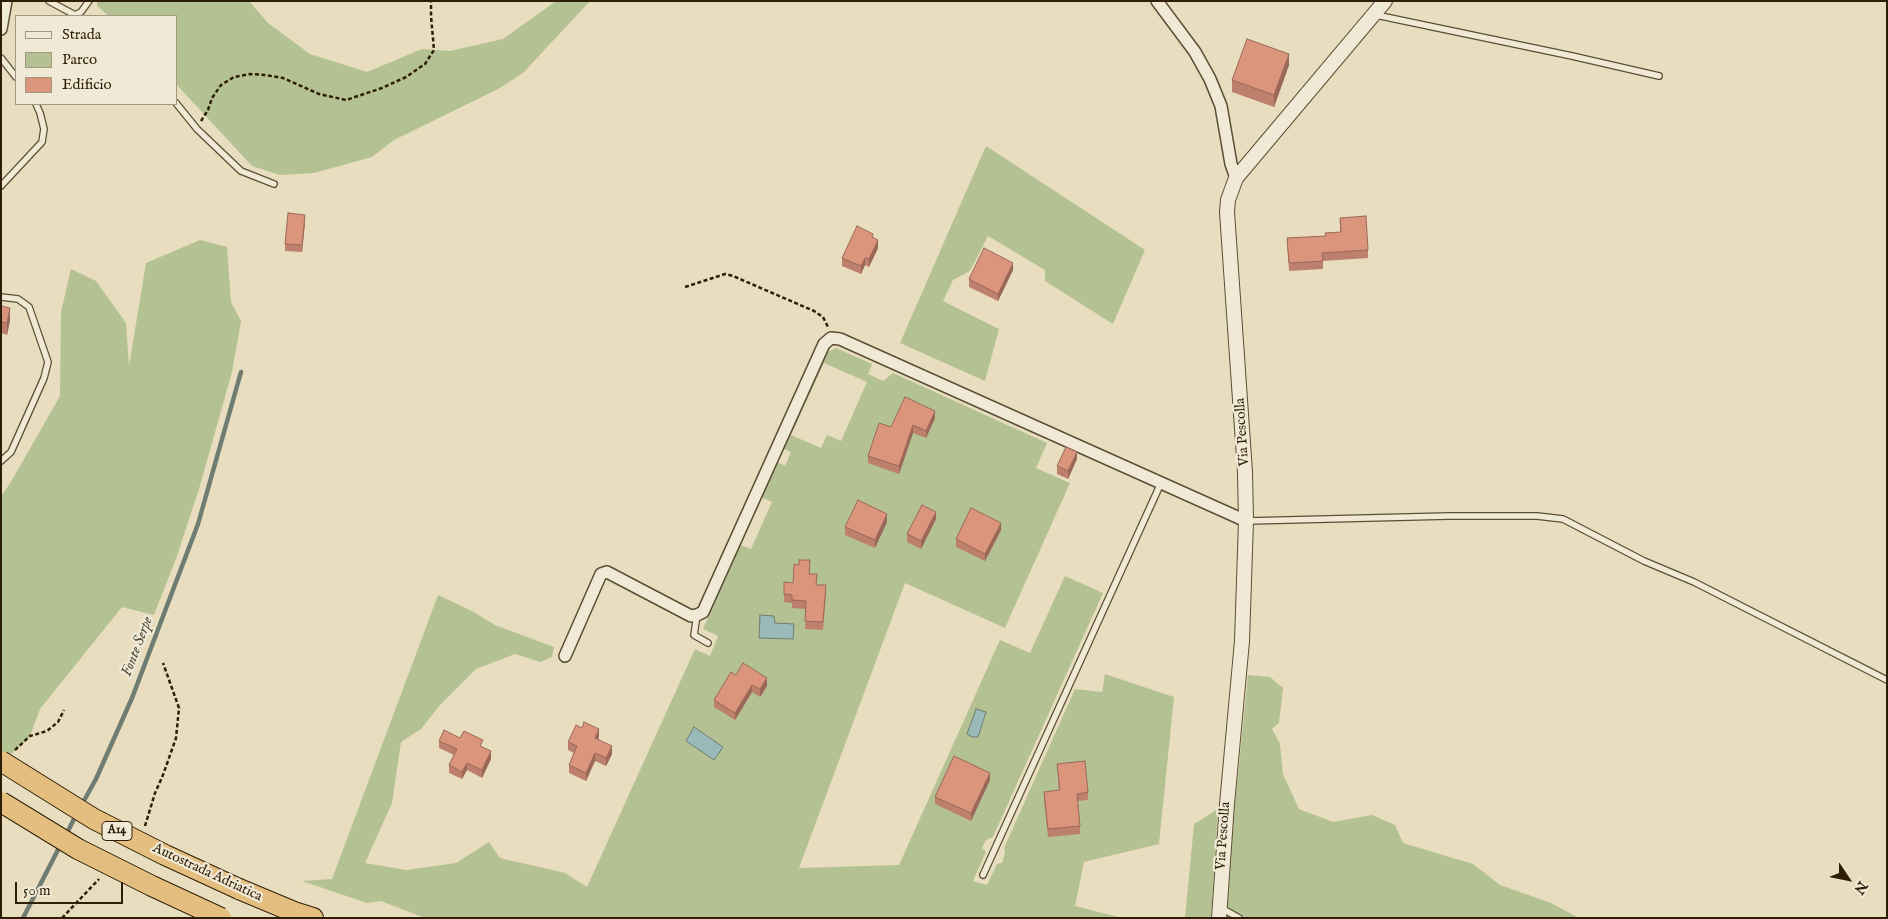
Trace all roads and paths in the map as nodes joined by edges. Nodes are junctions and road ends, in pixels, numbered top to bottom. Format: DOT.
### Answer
graph roads {
  1 [pos="6,1"];
  2 [pos="49,1"];
  3 [pos="89,1"];
  4 [pos="432,1"];
  5 [pos="1157,1"];
  6 [pos="1385,1"];
  7 [pos="82,14"];
  8 [pos="1374,14"];
  9 [pos="1,29"];
  10 [pos="1,58"];
  11 [pos="15,76"];
  12 [pos="1659,76"];
  13 [pos="36,105"];
  14 [pos="178,105"];
  15 [pos="197,129"];
  16 [pos="1236,178"];
  17 [pos="274,184"];
  18 [pos="1,186"];
  19 [pos="684,287"];
  20 [pos="1,297"];
  21 [pos="831,338"];
  22 [pos="1,461"];
  23 [pos="1161,483"];
  24 [pos="1246,521"];
  25 [pos="697,615"];
  26 [pos="708,643"];
  27 [pos="566,656"];
  28 [pos="163,663"];
  29 [pos="1887,680"];
  30 [pos="64,710"];
  31 [pos="30,736"];
  32 [pos="1,761"];
  33 [pos="1,802"];
  34 [pos="148,819"];
  35 [pos="983,875"];
  36 [pos="1219,912"];
  37 [pos="222,918"];
  38 [pos="313,918"];
  39 [pos="1239,918"];
  1 -- 9 [label="street"];
  2 -- 7 [label="lane"];
  3 -- 7 [label="lane"];
  4 -- 15 [label="path"];
  5 -- 16 [label="street"];
  6 -- 8 [label="street, Via Pescolla"];
  8 -- 12 [label="lane"];
  8 -- 16 [label="street, Via Pescolla"];
  10 -- 11 [label="lane"];
  13 -- 18 [label="lane"];
  14 -- 15 [label="lane"];
  15 -- 17 [label="lane"];
  16 -- 24 [label="street, Via Pescolla"];
  19 -- 21 [label="path"];
  20 -- 22 [label="lane"];
  21 -- 23 [label="street"];
  21 -- 25 [label="street"];
  23 -- 24 [label="street"];
  23 -- 35 [label="lane"];
  24 -- 29 [label="lane"];
  24 -- 36 [label="street, Via Pescolla"];
  25 -- 26 [label="lane"];
  25 -- 27 [label="street"];
  28 -- 34 [label="path"];
  30 -- 31 [label="path"];
  32 -- 38 [label="highway, Autostrada Adriatica / A14, bridge"];
  33 -- 37 [label="highway, A14, bridge"];
  36 -- 39 [label="lane"];
}
